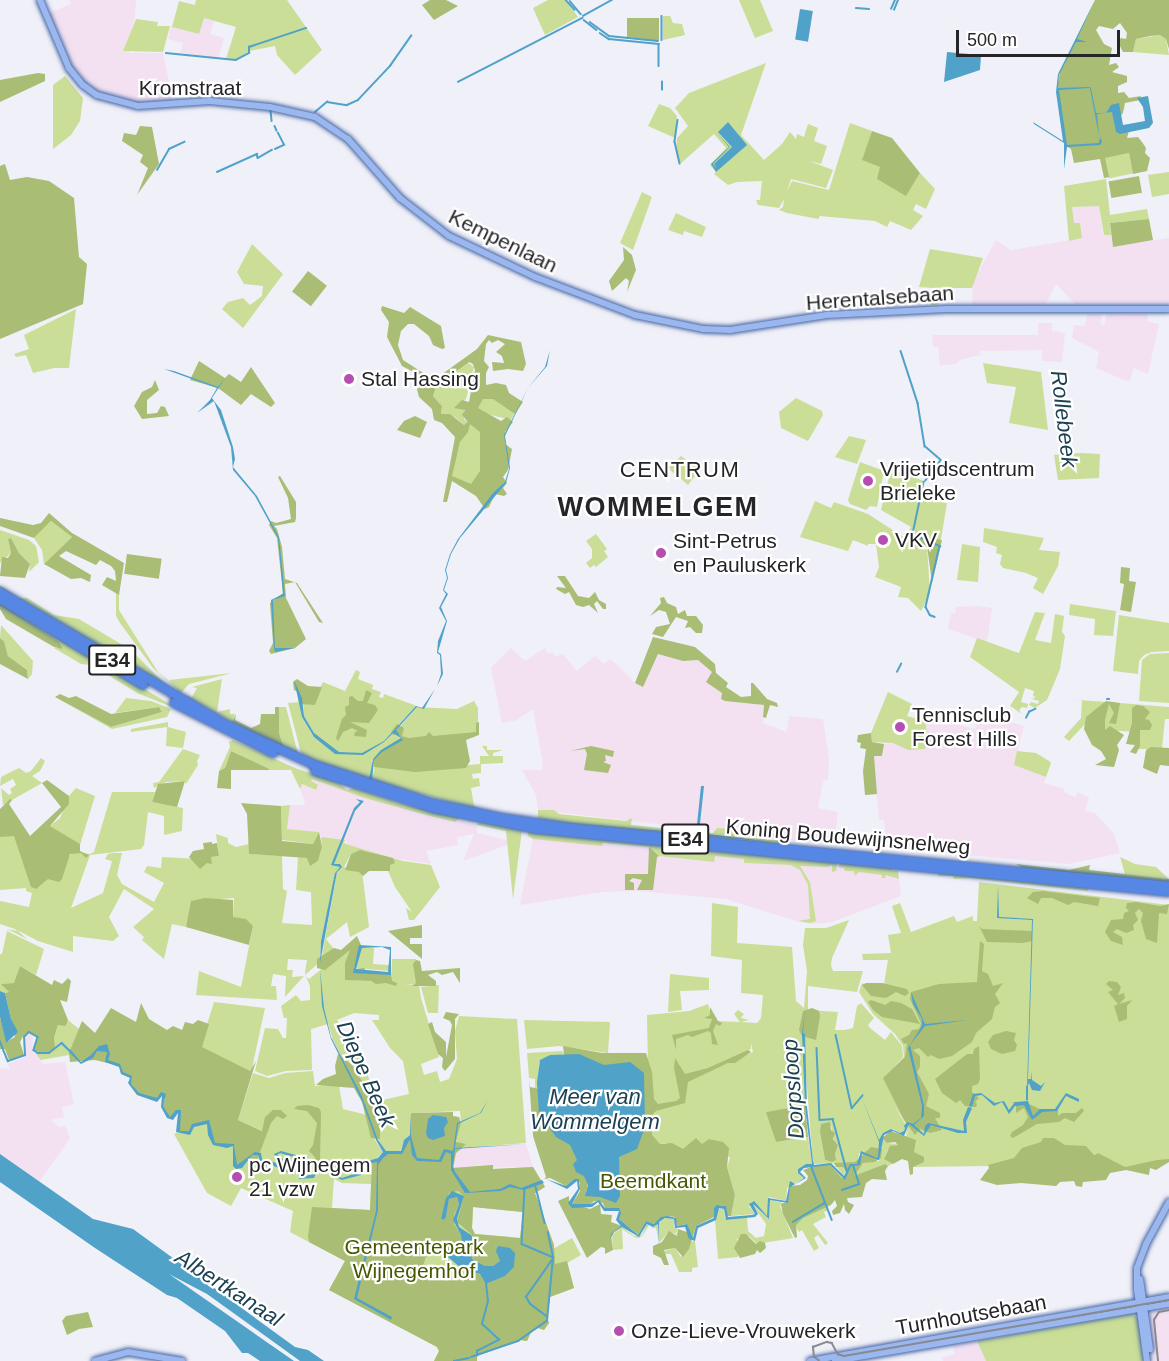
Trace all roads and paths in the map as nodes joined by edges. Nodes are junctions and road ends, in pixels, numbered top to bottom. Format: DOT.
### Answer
graph roads {
  1 [pos="40,0"];
  2 [pos="324,121"];
  3 [pos="598,302"];
  4 [pos="1169,309"];
  5 [pos="0,592"];
  6 [pos="0,599"];
  7 [pos="1169,886"];
  8 [pos="1169,893"];
  9 [pos="1169,1202"];
  10 [pos="1169,1207"];
  11 [pos="1139,1292"];
  12 [pos="1169,1297"];
  13 [pos="1160,1299"];
  14 [pos="1169,1304"];
  15 [pos="1141,1305"];
  16 [pos="1153,1306"];
  17 [pos="1129,1307"];
  18 [pos="1144,1318"];
  19 [pos="95,1361"];
  20 [pos="182,1361"];
  21 [pos="810,1361"];
  22 [pos="835,1361"];
  23 [pos="1149,1361"];
  1 -- 2 [label="main road, Kromstraat"];
  2 -- 3 [label="main road, Kempenlaan"];
  3 -- 4 [label="main road, Herentalsebaan"];
  5 -- 7 [label="highway, Koning Boudewijnsnelweg / E34"];
  6 -- 8 [label="highway, Koning Boudewijnsnelweg / E34"];
  9 -- 11 [label="main road"];
  10 -- 11 [label="main road"];
  11 -- 13 [label="main road"];
  11 -- 15 [label="main road"];
  11 -- 17 [label="main road"];
  12 -- 13 [label="main road"];
  13 -- 15 [label="main road"];
  14 -- 16 [label="main road"];
  15 -- 16 [label="main road"];
  15 -- 17 [label="main road, Turnhoutsebaan"];
  15 -- 18 [label="main road"];
  16 -- 18 [label="main road"];
  17 -- 18 [label="main road"];
  17 -- 21 [label="main road, Turnhoutsebaan"];
  17 -- 22 [label="main road, Turnhoutsebaan"];
  18 -- 23 [label="main road"];
  19 -- 20 [label="main road"];
}
